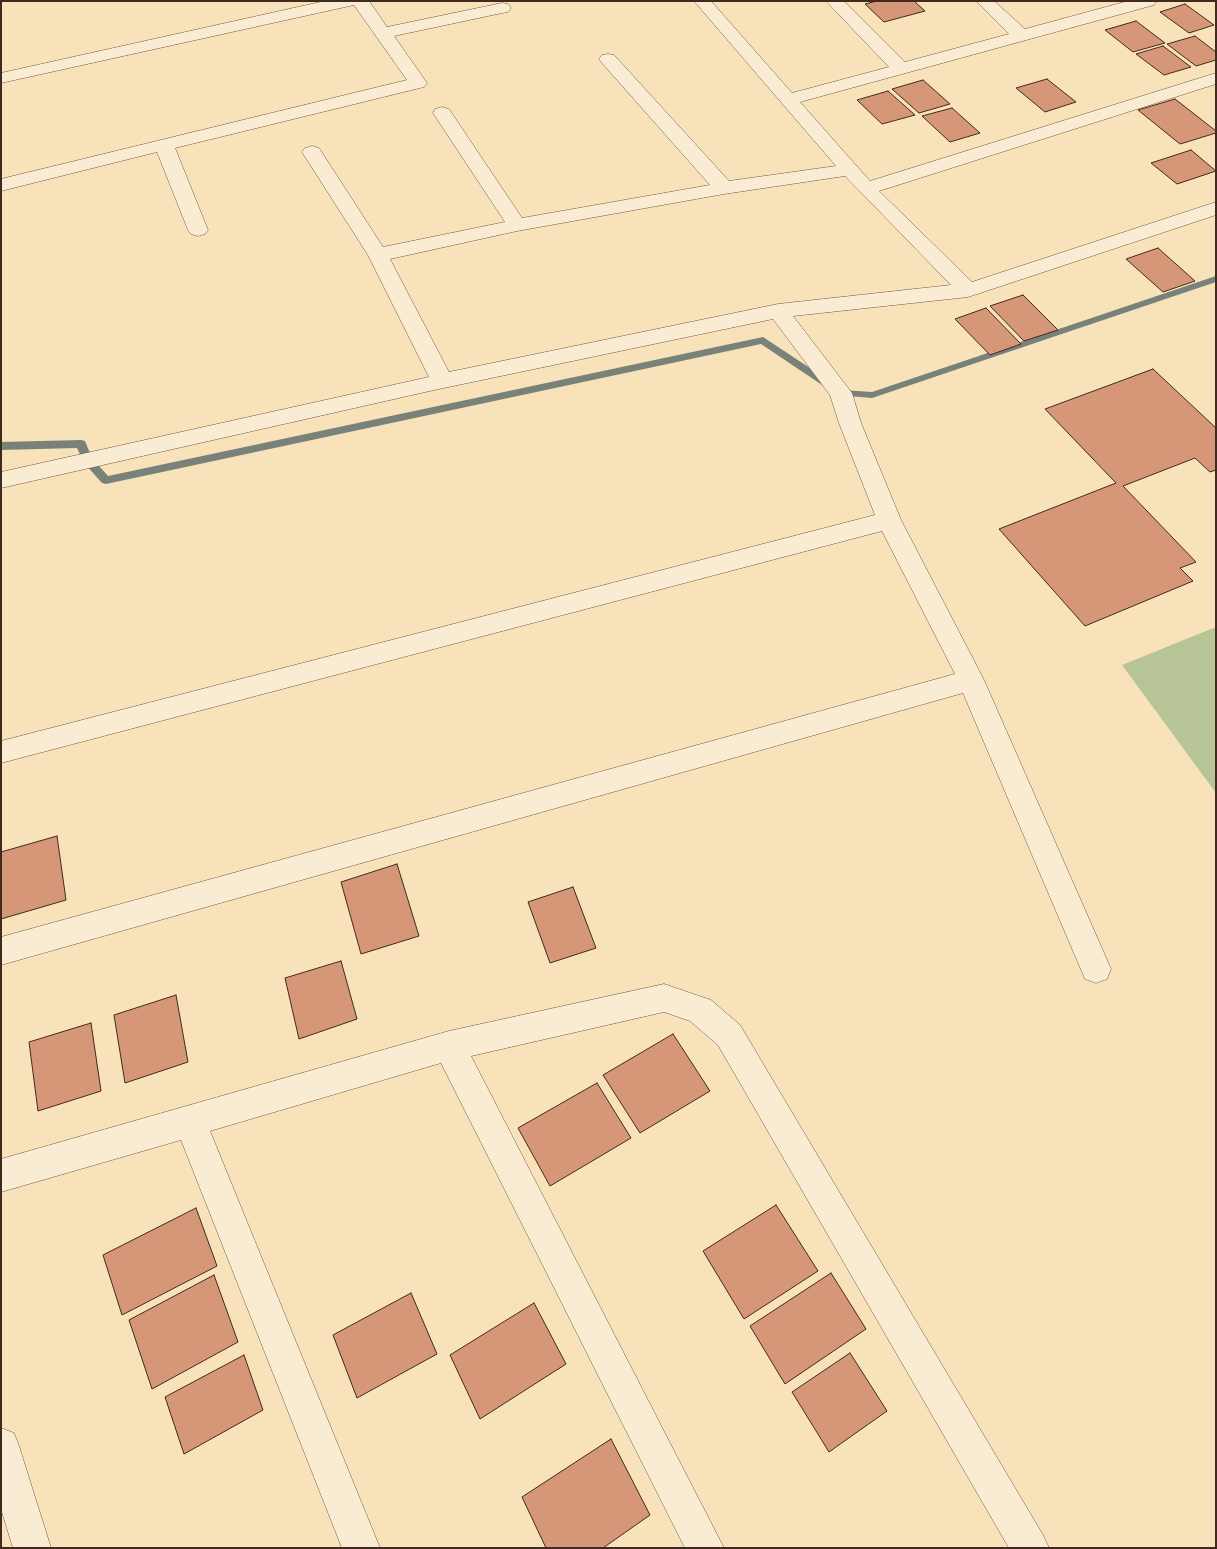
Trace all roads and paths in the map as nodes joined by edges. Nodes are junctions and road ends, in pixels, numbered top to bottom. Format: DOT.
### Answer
graph roads {
  1 [pos="349,1"];
  2 [pos="360,1"];
  3 [pos="702,1"];
  4 [pos="834,1"];
  5 [pos="984,1"];
  6 [pos="1148,1"];
  7 [pos="502,8"];
  8 [pos="384,34"];
  9 [pos="1022,36"];
  10 [pos="608,59"];
  11 [pos="902,70"];
  12 [pos="1,78"];
  13 [pos="1216,78"];
  14 [pos="788,100"];
  15 [pos="442,113"];
  16 [pos="164,145"];
  17 [pos="312,152"];
  18 [pos="849,170"];
  19 [pos="1,185"];
  20 [pos="724,188"];
  21 [pos="866,189"];
  22 [pos="1216,208"];
  23 [pos="517,225"];
  24 [pos="198,230"];
  25 [pos="378,255"];
  26 [pos="968,290"];
  27 [pos="778,311"];
  28 [pos="442,381"];
  29 [pos="1,480"];
  30 [pos="889,520"];
  31 [pos="971,680"];
  32 [pos="1,752"];
  33 [pos="1,952"];
  34 [pos="1096,969"];
  35 [pos="449,1046"];
  36 [pos="190,1122"];
  37 [pos="1,1176"];
  38 [pos="1,1446"];
  39 [pos="32,1548"];
  40 [pos="361,1548"];
  41 [pos="705,1548"];
  42 [pos="1030,1548"];
  1 -- 12 [label="street"];
  2 -- 8 [label="street"];
  3 -- 14 [label="street"];
  4 -- 11 [label="street"];
  5 -- 9 [label="street"];
  6 -- 9 [label="street"];
  7 -- 8 [label="street"];
  8 -- 16 [label="street"];
  9 -- 11 [label="street"];
  10 -- 20 [label="street"];
  11 -- 14 [label="street"];
  13 -- 21 [label="street"];
  14 -- 18 [label="street"];
  15 -- 23 [label="street"];
  16 -- 19 [label="street"];
  16 -- 24 [label="street"];
  17 -- 25 [label="street"];
  18 -- 20 [label="street"];
  18 -- 21 [label="street"];
  20 -- 23 [label="street"];
  21 -- 26 [label="street"];
  22 -- 26 [label="street"];
  23 -- 25 [label="street"];
  25 -- 28 [label="street"];
  26 -- 27 [label="street"];
  27 -- 28 [label="street"];
  27 -- 30 [label="street"];
  28 -- 29 [label="street"];
  30 -- 31 [label="street"];
  30 -- 32 [label="street"];
  31 -- 33 [label="street"];
  31 -- 34 [label="street"];
  35 -- 36 [label="street"];
  35 -- 41 [label="street"];
  35 -- 42 [label="street"];
  36 -- 37 [label="street"];
  36 -- 40 [label="street"];
  38 -- 39 [label="street"];
}
